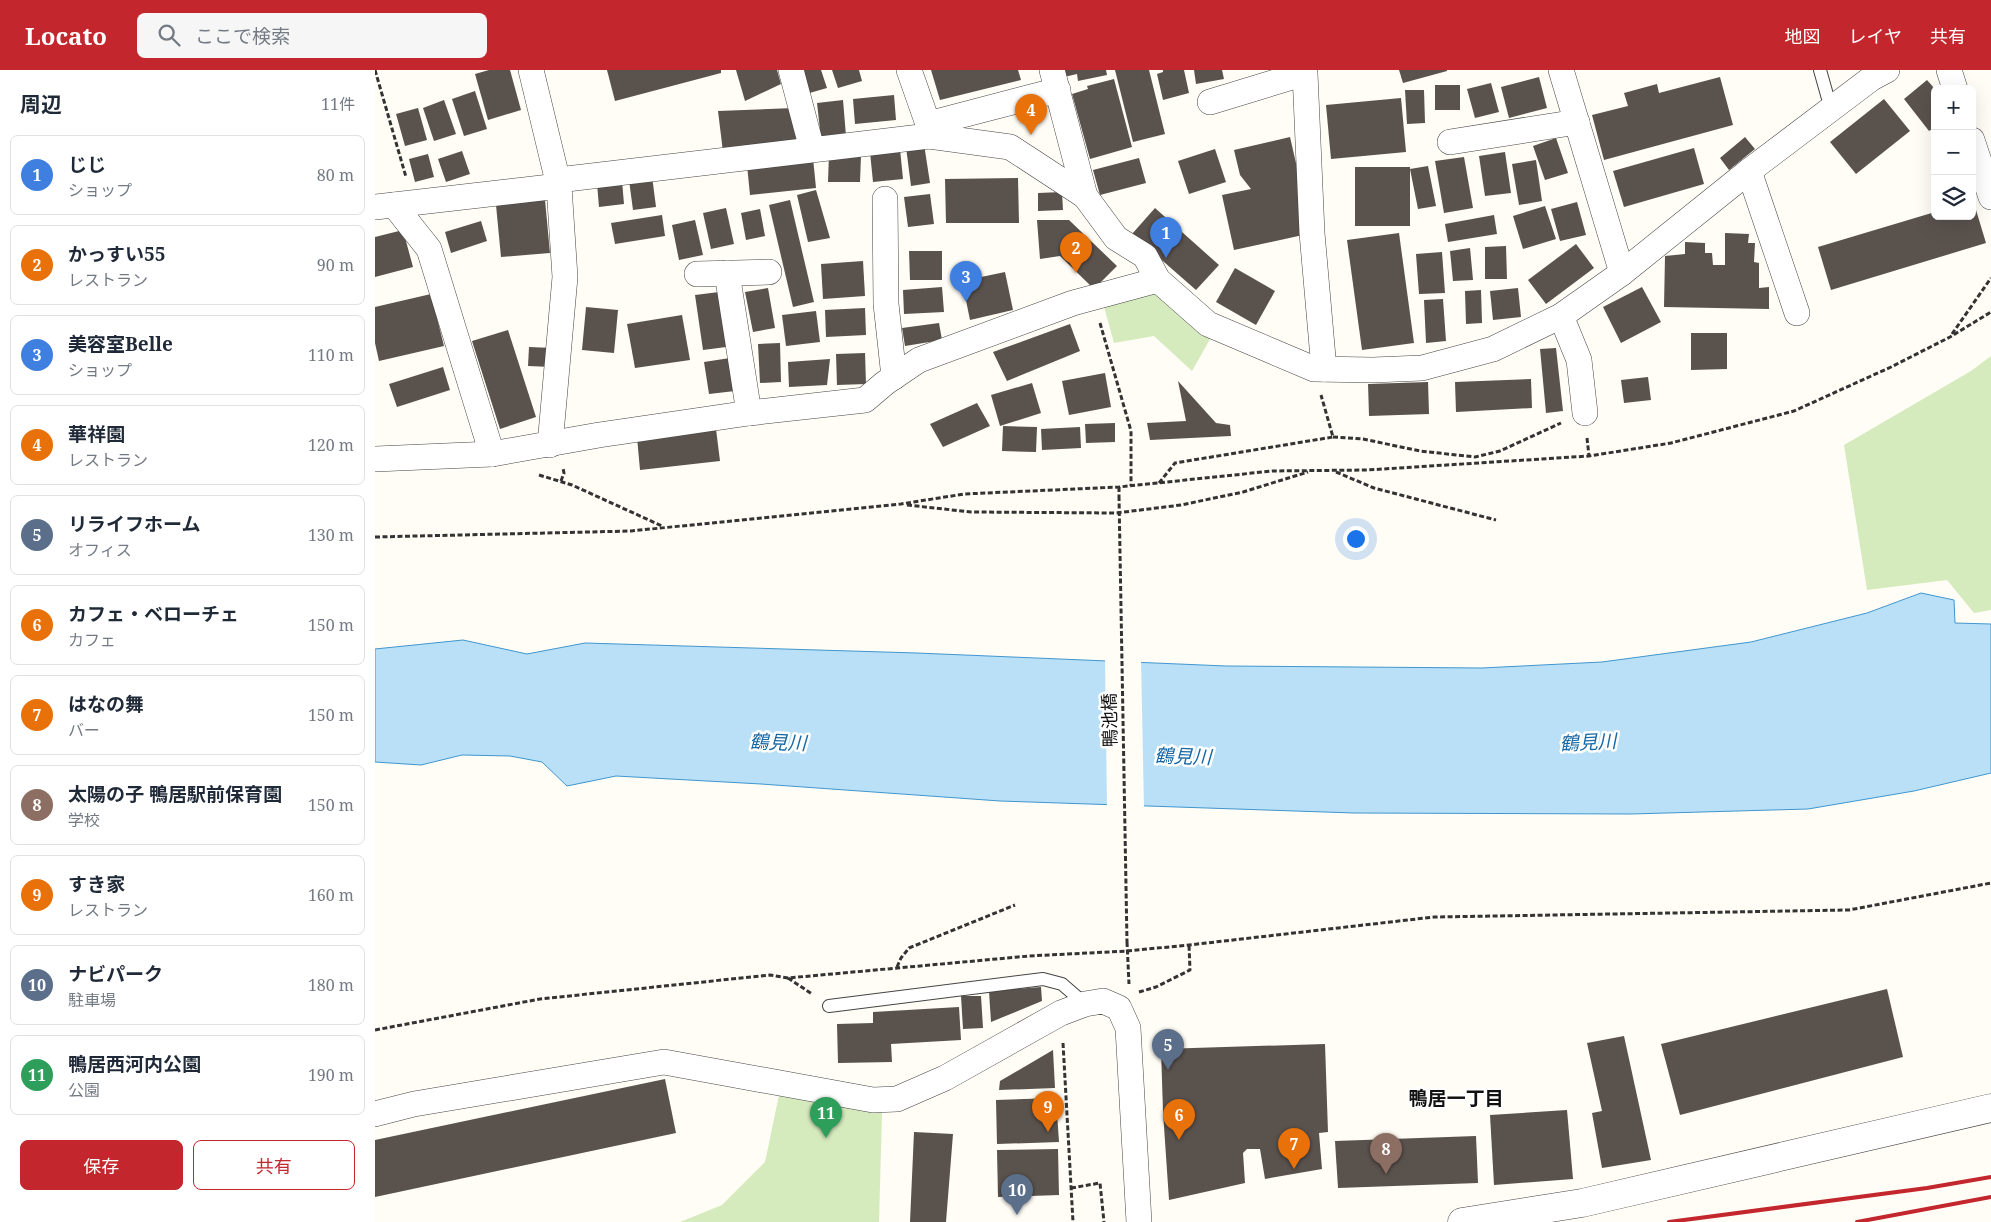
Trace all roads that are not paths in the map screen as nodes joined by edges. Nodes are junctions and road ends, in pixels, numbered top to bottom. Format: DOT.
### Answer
graph roads {
  1 [pos="531,70"];
  2 [pos="791,70"];
  3 [pos="909,70"];
  4 [pos="1561,70"];
  5 [pos="1820,70"];
  6 [pos="1887,70"];
  7 [pos="1949,70"];
  8 [pos="1290,74"];
  9 [pos="1055,80"];
  10 [pos="1954,85"];
  11 [pos="1210,102"];
  12 [pos="1831,109"];
  13 [pos="1577,122"];
  14 [pos="928,130"];
  15 [pos="1450,142"];
  16 [pos="812,149"];
  17 [pos="1976,152"];
  18 [pos="1749,171"];
  19 [pos="559,183"];
  20 [pos="1085,196"];
  21 [pos="1991,196"];
  22 [pos="885,199"];
  23 [pos="394,205"];
  24 [pos="769,272"];
  25 [pos="727,273"];
  26 [pos="1622,273"];
  27 [pos="697,274"];
  28 [pos="1158,280"];
  29 [pos="1797,313"];
  30 [pos="1561,316"];
  31 [pos="1319,369"];
  32 [pos="894,377"];
  33 [pos="749,413"];
  34 [pos="1585,413"];
  35 [pos="550,445"];
  36 [pos="492,454"];
  37 [pos="375,459"];
  38 [pos="1085,1004"];
  39 [pos="829,1006"];
  40 [pos="1991,1108"];
  41 [pos="375,1114"];
  42 [pos="1139,1222"];
  43 [pos="1461,1222"];
  1 -- 19 [label="street"];
  2 -- 16 [label="street"];
  3 -- 14 [label="street"];
  4 -- 13 [label="street"];
  5 -- 12 [label="lane"];
  6 -- 12 [label="street"];
  7 -- 10 [label="street"];
  8 -- 11 [label="street"];
  8 -- 31 [label="street"];
  9 -- 14 [label="street"];
  9 -- 20 [label="street"];
  12 -- 18 [label="street"];
  13 -- 15 [label="street"];
  13 -- 26 [label="street"];
  14 -- 16 [label="street"];
  14 -- 20 [label="street"];
  16 -- 19 [label="street"];
  17 -- 21 [label="street"];
  18 -- 26 [label="street"];
  18 -- 29 [label="street"];
  19 -- 23 [label="street"];
  19 -- 35 [label="street"];
  20 -- 28 [label="street"];
  22 -- 32 [label="street"];
  23 -- 36 [label="street"];
  24 -- 25 [label="street"];
  25 -- 27 [label="street"];
  25 -- 33 [label="street"];
  26 -- 30 [label="street"];
  28 -- 31 [label="street"];
  28 -- 32 [label="street"];
  30 -- 31 [label="street"];
  30 -- 34 [label="street"];
  32 -- 33 [label="street"];
  33 -- 35 [label="street"];
  35 -- 36 [label="street"];
  36 -- 37 [label="street"];
  38 -- 39 [label="lane"];
  38 -- 41 [label="street"];
  38 -- 42 [label="street"];
  40 -- 43 [label="street"];
}
